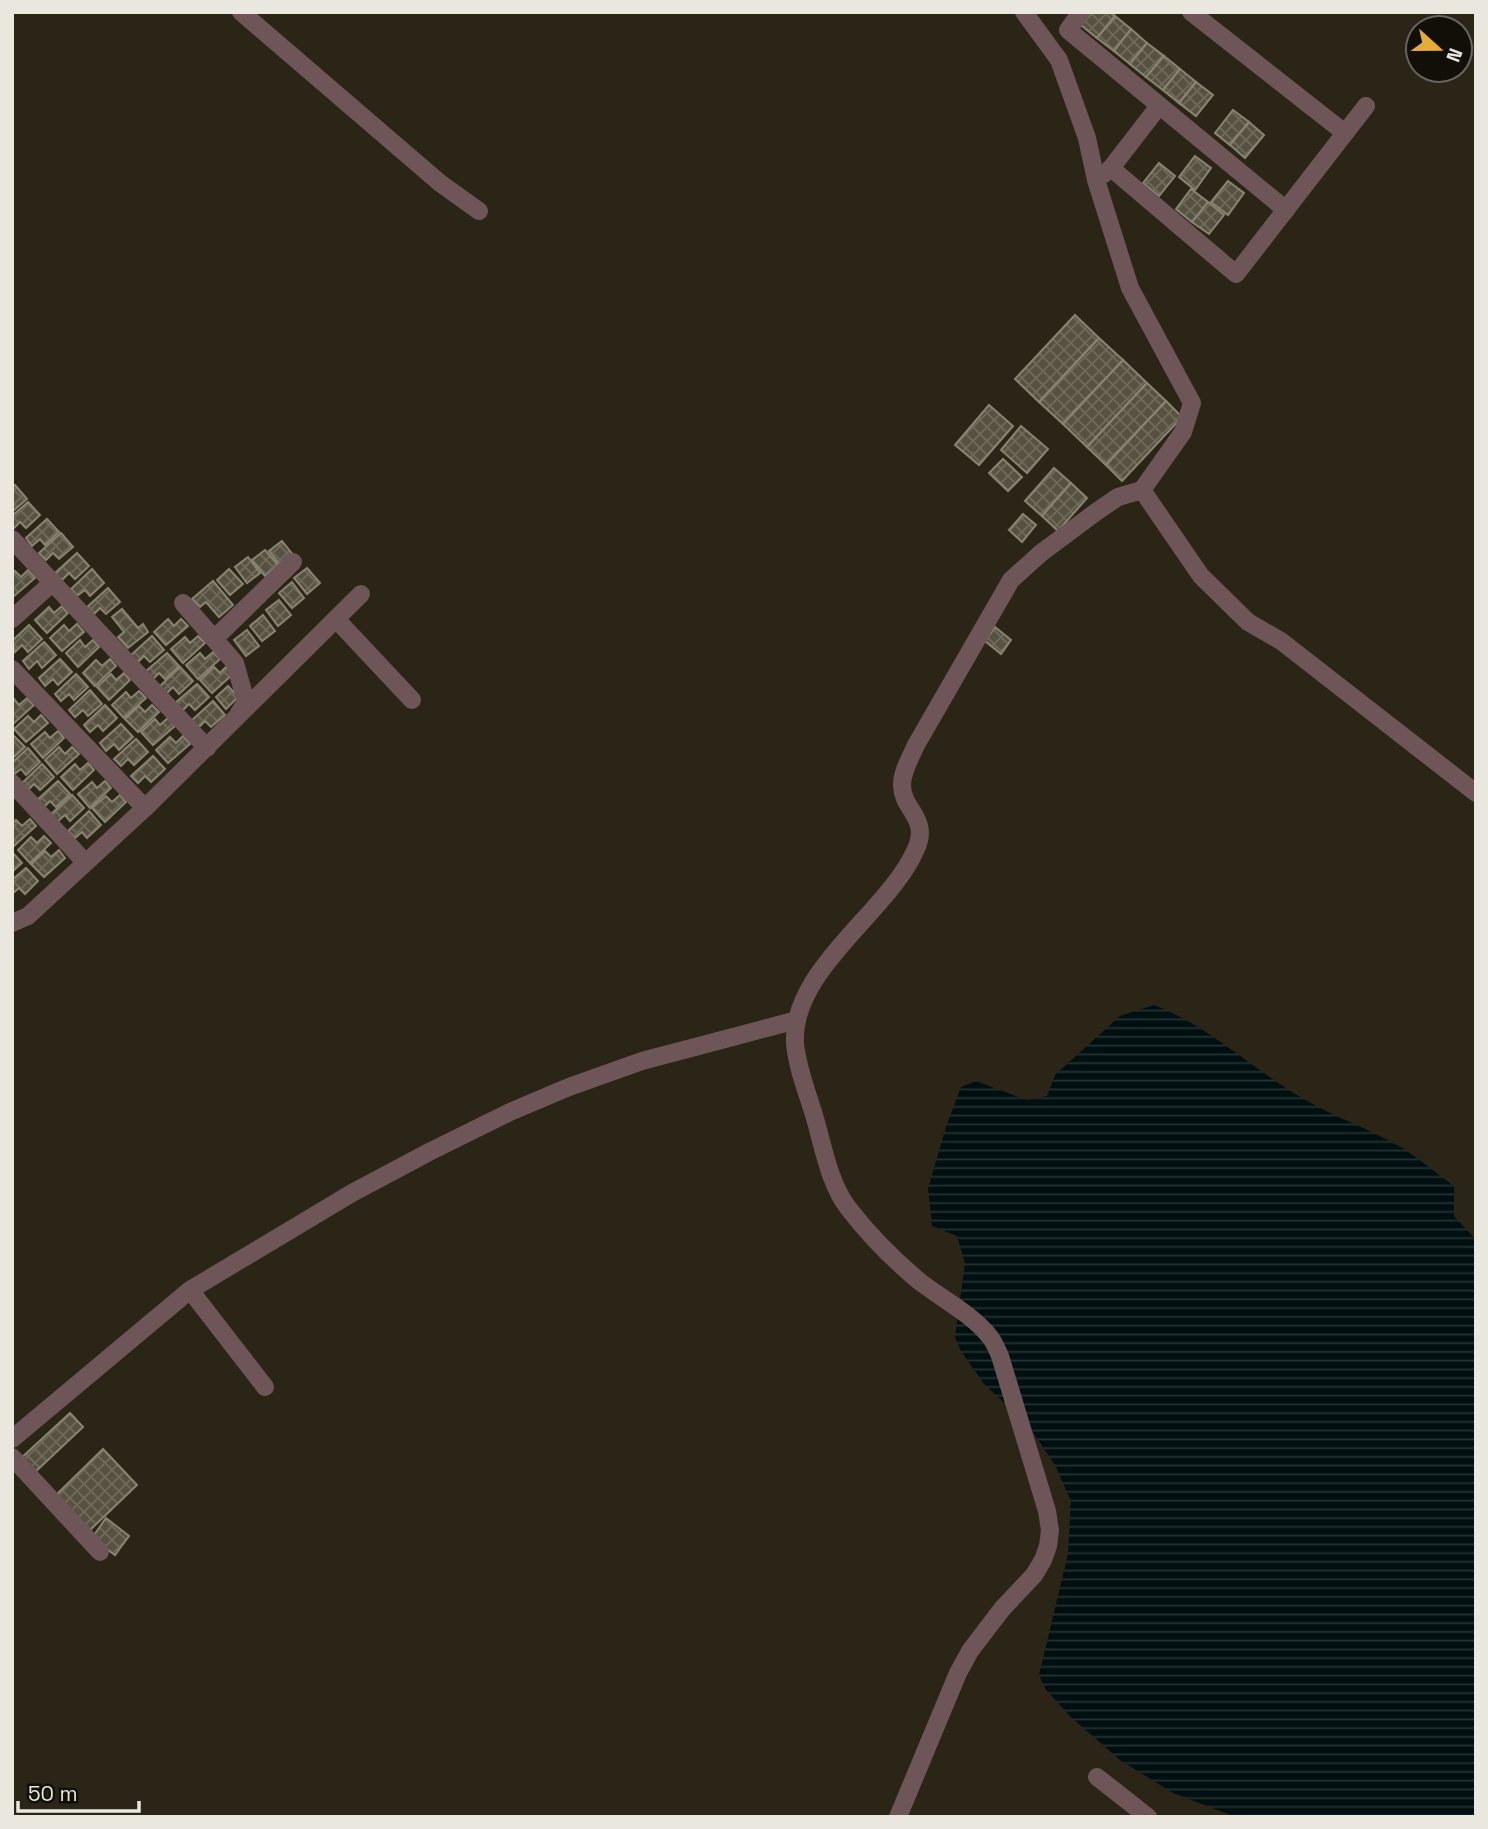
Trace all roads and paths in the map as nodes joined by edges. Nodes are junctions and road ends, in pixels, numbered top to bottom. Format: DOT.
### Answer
graph roads {
  1 [pos="241,12"];
  2 [pos="1024,12"];
  3 [pos="1080,12"];
  4 [pos="1191,12"];
  5 [pos="1159,106"];
  6 [pos="1367,106"];
  7 [pos="1345,133"];
  8 [pos="1111,168"];
  9 [pos="1096,180"];
  10 [pos="1286,210"];
  11 [pos="479,211"];
  12 [pos="1142,490"];
  13 [pos="12,539"];
  14 [pos="293,562"];
  15 [pos="53,582"];
  16 [pos="361,594"];
  17 [pos="183,603"];
  18 [pos="12,619"];
  19 [pos="336,619"];
  20 [pos="214,639"];
  21 [pos="12,669"];
  22 [pos="412,700"];
  23 [pos="233,723"];
  24 [pos="206,748"];
  25 [pos="12,783"];
  26 [pos="1476,793"];
  27 [pos="145,808"];
  28 [pos="85,862"];
  29 [pos="14,919"];
  30 [pos="797,1020"];
  31 [pos="190,1290"];
  32 [pos="265,1387"];
  33 [pos="12,1439"];
  34 [pos="12,1457"];
  35 [pos="100,1552"];
  36 [pos="1097,1777"];
  37 [pos="898,1817"];
  38 [pos="1148,1817"];
  1 -- 11 [label="street"];
  2 -- 9 [label="street"];
  3 -- 5 [label="street"];
  4 -- 7 [label="street"];
  5 -- 8 [label="street"];
  5 -- 10 [label="street"];
  6 -- 7 [label="street"];
  7 -- 10 [label="street"];
  8 -- 9 [label="street"];
  8 -- 10 [label="street"];
  9 -- 12 [label="street"];
  12 -- 26 [label="street"];
  12 -- 30 [label="street"];
  13 -- 15 [label="street"];
  14 -- 20 [label="street"];
  15 -- 18 [label="street"];
  15 -- 24 [label="street"];
  16 -- 19 [label="street"];
  17 -- 20 [label="street"];
  19 -- 22 [label="street"];
  19 -- 23 [label="street"];
  20 -- 23 [label="street"];
  21 -- 27 [label="street"];
  23 -- 24 [label="street"];
  24 -- 27 [label="street"];
  25 -- 28 [label="street"];
  27 -- 28 [label="street"];
  28 -- 29 [label="street"];
  30 -- 31 [label="street"];
  30 -- 37 [label="street"];
  31 -- 32 [label="street"];
  31 -- 33 [label="street"];
  34 -- 35 [label="street"];
  36 -- 38 [label="street"];
}
